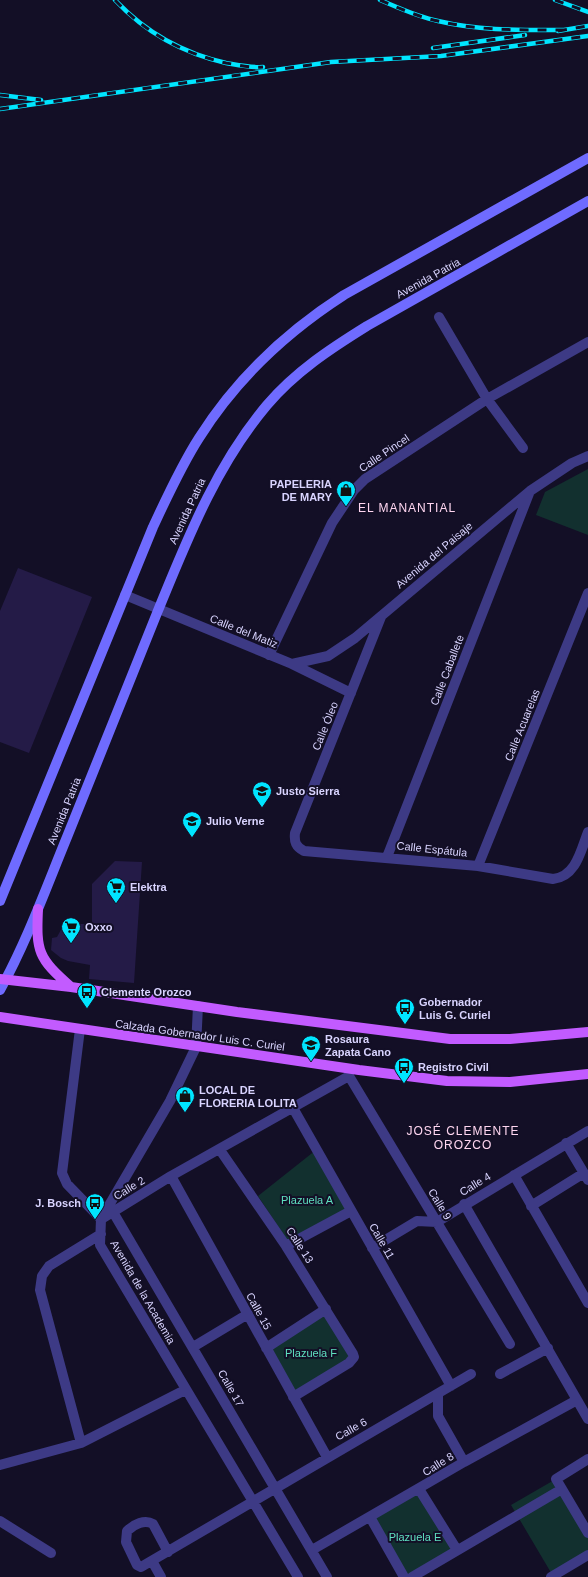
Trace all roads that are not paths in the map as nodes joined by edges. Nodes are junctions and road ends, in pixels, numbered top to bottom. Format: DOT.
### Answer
graph roads {
  1 [pos="588,158"];
  2 [pos="588,201"];
  3 [pos="440,317"];
  4 [pos="588,342"];
  5 [pos="487,399"];
  6 [pos="523,448"];
  7 [pos="588,456"];
  8 [pos="530,491"];
  9 [pos="588,593"];
  10 [pos="126,595"];
  11 [pos="159,609"];
  12 [pos="381,617"];
  13 [pos="269,655"];
  14 [pos="292,664"];
  15 [pos="351,693"];
  16 [pos="588,832"];
  17 [pos="296,845"];
  18 [pos="387,857"];
  19 [pos="478,866"];
  20 [pos="0,901"];
  21 [pos="38,909"];
  22 [pos="3,979"];
  23 [pos="71,987"];
  24 [pos="0,990"];
  25 [pos="198,1006"];
  26 [pos="0,1017"];
  27 [pos="80,1029"];
  28 [pos="588,1032"];
  29 [pos="196,1047"];
  30 [pos="588,1074"];
  31 [pos="349,1076"];
  32 [pos="293,1108"];
  33 [pos="588,1131"];
  34 [pos="566,1144"];
  35 [pos="220,1150"];
  36 [pos="514,1175"];
  37 [pos="171,1176"];
  38 [pos="586,1176"];
  39 [pos="464,1204"];
  40 [pos="531,1206"];
  41 [pos="351,1211"];
  42 [pos="113,1212"];
  43 [pos="101,1219"];
  44 [pos="436,1222"];
  45 [pos="101,1234"];
  46 [pos="286,1246"];
  47 [pos="372,1248"];
  48 [pos="588,1303"];
  49 [pos="326,1309"];
  50 [pos="248,1314"];
  51 [pos="510,1344"];
  52 [pos="193,1347"];
  53 [pos="266,1348"];
  54 [pos="548,1348"];
  55 [pos="471,1374"];
  56 [pos="500,1374"];
  57 [pos="451,1386"];
  58 [pos="185,1390"];
  59 [pos="438,1395"];
  60 [pos="293,1397"];
  61 [pos="577,1400"];
  62 [pos="588,1419"];
  63 [pos="81,1443"];
  64 [pos="326,1457"];
  65 [pos="588,1459"];
  66 [pos="464,1462"];
  67 [pos="0,1465"];
  68 [pos="276,1488"];
  69 [pos="419,1489"];
  70 [pos="562,1489"];
  71 [pos="253,1502"];
  72 [pos="370,1517"];
  73 [pos="0,1521"];
  74 [pos="588,1533"];
  75 [pos="312,1550"];
  76 [pos="457,1550"];
  77 [pos="168,1552"];
  78 [pos="51,1553"];
  79 [pos="588,1555"];
  80 [pos="152,1561"];
  81 [pos="161,1577"];
  82 [pos="298,1577"];
  83 [pos="327,1577"];
  84 [pos="404,1577"];
  85 [pos="412,1577"];
  86 [pos="550,1577"];
  1 -- 10 [label="street, Avenida Patria"];
  2 -- 11 [label="street, Avenida Patria"];
  3 -- 5 [label="street"];
  4 -- 5 [label="street, Calle Pincel"];
  5 -- 6 [label="street"];
  5 -- 13 [label="street, Calle Pincel"];
  7 -- 8 [label="street, Avenida del Paisaje"];
  8 -- 12 [label="street, Avenida del Paisaje"];
  8 -- 18 [label="street, Calle Caballete"];
  9 -- 19 [label="street, Calle Acuarelas"];
  10 -- 11 [label="street, Calle del Matiz"];
  10 -- 20 [label="street, Avenida Patria"];
  11 -- 13 [label="street, Calle del Matiz"];
  11 -- 21 [label="street, Avenida Patria"];
  12 -- 14 [label="street, Avenida del Paisaje"];
  12 -- 15 [label="street, Calle Óleo"];
  13 -- 14 [label="street, Calle del Matiz"];
  14 -- 15 [label="street, Calle del Matiz"];
  15 -- 17 [label="street, Calle Óleo"];
  16 -- 19 [label="street, Calle Espátula"];
  17 -- 18 [label="street, Calle Espátula"];
  18 -- 19 [label="street, Calle Espátula"];
  21 -- 22 [label="street, Avenida Patria"];
  21 -- 23 [label="main road"];
  22 -- 23 [label="main road"];
  22 -- 24 [label="street, Avenida Patria"];
  23 -- 25 [label="main road"];
  25 -- 28 [label="main road"];
  25 -- 29 [label="street"];
  26 -- 27 [label="main road, Calzada Gobernador Luis C. Curiel"];
  27 -- 29 [label="main road, Calzada Gobernador Luis C. Curiel"];
  27 -- 43 [label="street"];
  29 -- 30 [label="main road, Calzada Gobernador Luis C. Curiel"];
  29 -- 43 [label="street"];
  31 -- 32 [label="street, Calle 2"];
  31 -- 44 [label="street, Calle 9"];
  32 -- 35 [label="street, Calle 2"];
  32 -- 41 [label="street, Calle 11"];
  33 -- 34 [label="street, Calle 4"];
  34 -- 36 [label="street, Calle 4"];
  34 -- 38 [label="street"];
  35 -- 37 [label="street, Calle 2"];
  35 -- 46 [label="street, Calle 13"];
  36 -- 39 [label="street, Calle 4"];
  36 -- 40 [label="street"];
  37 -- 42 [label="street, Calle 2"];
  37 -- 50 [label="street, Calle 15"];
  38 -- 40 [label="street"];
  39 -- 44 [label="street, Calle 4"];
  39 -- 54 [label="street, Calle 9"];
  40 -- 48 [label="street"];
  41 -- 46 [label="street"];
  41 -- 47 [label="street, Calle 11"];
  42 -- 43 [label="street, Calle 2"];
  42 -- 52 [label="street, Calle 17"];
  43 -- 45 [label="street, Avenida de la Academia"];
  44 -- 47 [label="street"];
  44 -- 51 [label="street, Calle 9"];
  45 -- 58 [label="street, Avenida de la Academia"];
  45 -- 63 [label="street"];
  46 -- 49 [label="street, Calle 13"];
  47 -- 57 [label="street, Calle 11"];
  49 -- 53 [label="street"];
  49 -- 60 [label="street, Calle 13"];
  50 -- 52 [label="street"];
  50 -- 53 [label="street, Calle 15"];
  52 -- 68 [label="street, Calle 17"];
  53 -- 60 [label="street, Calle 15"];
  54 -- 56 [label="street"];
  54 -- 61 [label="street, Calle 9"];
  55 -- 57 [label="street, Calle 6"];
  57 -- 59 [label="street, Calle 6"];
  58 -- 63 [label="street"];
  58 -- 71 [label="street, Avenida de la Academia"];
  59 -- 64 [label="street, Calle 6"];
  59 -- 66 [label="street"];
  60 -- 64 [label="street, Calle 15"];
  61 -- 62 [label="street, Calle 9"];
  61 -- 66 [label="street, Calle 8"];
  63 -- 67 [label="street"];
  64 -- 68 [label="street, Calle 6"];
  65 -- 70 [label="street"];
  66 -- 69 [label="street, Calle 8"];
  68 -- 71 [label="street, Calle 6"];
  68 -- 75 [label="street, Calle 17"];
  69 -- 72 [label="street, Calle 8"];
  69 -- 76 [label="street"];
  70 -- 74 [label="street"];
  70 -- 76 [label="street"];
  71 -- 77 [label="street, Calle 6"];
  71 -- 82 [label="street, Avenida de la Academia"];
  72 -- 75 [label="street, Calle 8"];
  72 -- 84 [label="street"];
  73 -- 78 [label="street"];
  75 -- 83 [label="street, Calle 17"];
  76 -- 85 [label="street"];
  77 -- 80 [label="street"];
  77 -- 80 [label="street"];
  79 -- 86 [label="street"];
  80 -- 81 [label="street"];
}
